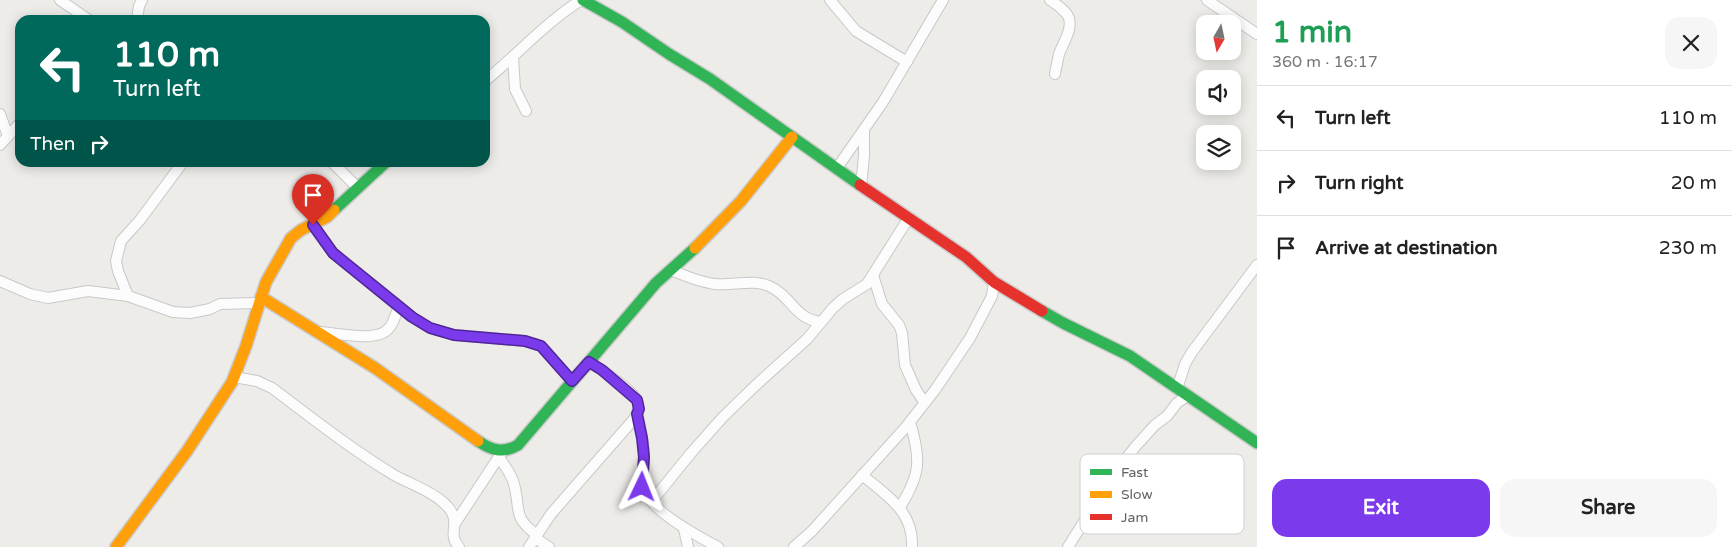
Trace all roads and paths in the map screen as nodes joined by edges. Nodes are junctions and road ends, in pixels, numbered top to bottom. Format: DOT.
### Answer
graph roads {
  1 [pos="60,0"];
  2 [pos="142,0"];
  3 [pos="582,0"];
  4 [pos="830,0"];
  5 [pos="943,0"];
  6 [pos="1050,0"];
  7 [pos="1207,0"];
  8 [pos="567,5"];
  9 [pos="82,15"];
  10 [pos="138,15"];
  11 [pos="1257,34"];
  12 [pos="514,57"];
  13 [pos="906,62"];
  14 [pos="1055,74"];
  15 [pos="490,77"];
  16 [pos="526,112"];
  17 [pos="0,114"];
  18 [pos="15,128"];
  19 [pos="864,130"];
  20 [pos="8,136"];
  21 [pos="792,137"];
  22 [pos="0,145"];
  23 [pos="179,167"];
  24 [pos="337,167"];
  25 [pos="381,167"];
  26 [pos="837,168"];
  27 [pos="861,186"];
  28 [pos="358,188"];
  29 [pos="908,219"];
  30 [pos="313,225"];
  31 [pos="1257,265"];
  32 [pos="671,270"];
  33 [pos="873,275"];
  34 [pos="0,280"];
  35 [pos="994,282"];
  36 [pos="128,296"];
  37 [pos="261,300"];
  38 [pos="399,306"];
  39 [pos="821,322"];
  40 [pos="317,332"];
  41 [pos="589,362"];
  42 [pos="234,377"];
  43 [pos="572,381"];
  44 [pos="1177,389"];
  45 [pos="1188,396"];
  46 [pos="925,403"];
  47 [pos="637,414"];
  48 [pos="910,422"];
  49 [pos="1257,443"];
  50 [pos="501,454"];
  51 [pos="1130,454"];
  52 [pos="862,474"];
  53 [pos="652,501"];
  54 [pos="900,507"];
  55 [pos="456,522"];
  56 [pos="684,528"];
  57 [pos="1080,528"];
  58 [pos="536,536"];
  59 [pos="697,542"];
  60 [pos="116,547"];
  61 [pos="459,547"];
  62 [pos="529,547"];
  63 [pos="549,547"];
  64 [pos="688,547"];
  65 [pos="718,547"];
  66 [pos="794,547"];
  67 [pos="912,547"];
  68 [pos="1068,547"];
  1 -- 9 [label="street"];
  2 -- 10 [label="street"];
  3 -- 8 [label="street"];
  3 -- 21 [label="street"];
  4 -- 13 [label="street"];
  5 -- 13 [label="street"];
  6 -- 14 [label="street"];
  7 -- 11 [label="street"];
  8 -- 12 [label="street"];
  12 -- 15 [label="street"];
  12 -- 16 [label="street"];
  13 -- 19 [label="street"];
  17 -- 20 [label="street"];
  18 -- 20 [label="street"];
  19 -- 26 [label="street"];
  19 -- 27 [label="street"];
  20 -- 22 [label="street"];
  21 -- 26 [label="street"];
  21 -- 32 [label="street"];
  23 -- 36 [label="street"];
  24 -- 28 [label="street"];
  25 -- 28 [label="street"];
  26 -- 27 [label="street"];
  27 -- 29 [label="street"];
  28 -- 30 [label="street"];
  29 -- 33 [label="street"];
  29 -- 35 [label="street"];
  30 -- 37 [label="street"];
  30 -- 38 [label="street"];
  31 -- 44 [label="street"];
  32 -- 39 [label="street"];
  32 -- 41 [label="street"];
  33 -- 39 [label="street"];
  33 -- 46 [label="street"];
  34 -- 36 [label="street"];
  35 -- 44 [label="street"];
  35 -- 46 [label="street"];
  36 -- 37 [label="street"];
  37 -- 40 [label="street"];
  37 -- 42 [label="street"];
  38 -- 40 [label="street"];
  38 -- 43 [label="street"];
  39 -- 53 [label="street"];
  40 -- 50 [label="street"];
  41 -- 43 [label="street"];
  41 -- 47 [label="street"];
  42 -- 55 [label="street"];
  42 -- 60 [label="street"];
  43 -- 50 [label="street"];
  44 -- 45 [label="street"];
  45 -- 49 [label="street"];
  45 -- 51 [label="street"];
  46 -- 48 [label="street"];
  47 -- 53 [label="street"];
  47 -- 58 [label="street"];
  48 -- 52 [label="street"];
  48 -- 54 [label="street"];
  50 -- 55 [label="street"];
  50 -- 58 [label="street"];
  52 -- 54 [label="street"];
  52 -- 66 [label="street"];
  53 -- 56 [label="street"];
  54 -- 67 [label="street"];
  55 -- 61 [label="street"];
  56 -- 59 [label="street"];
  56 -- 64 [label="street"];
  57 -- 68 [label="street"];
  58 -- 62 [label="street"];
  58 -- 63 [label="street"];
  59 -- 65 [label="street"];
}
